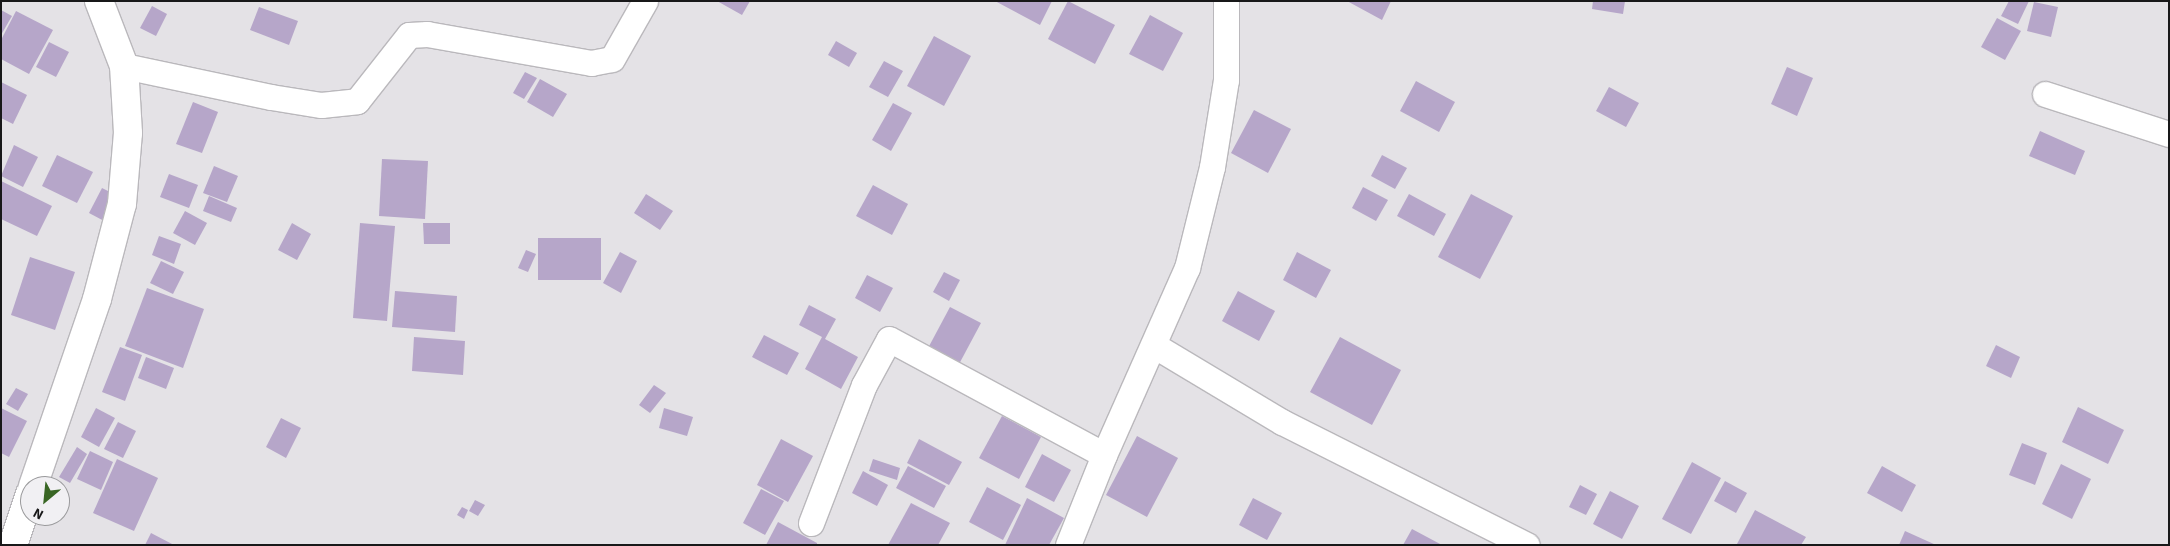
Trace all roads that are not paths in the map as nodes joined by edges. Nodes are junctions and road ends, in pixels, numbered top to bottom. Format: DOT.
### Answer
graph roads {
  1 [pos="99,1"];
  2 [pos="646,1"];
  3 [pos="1226,1"];
  4 [pos="124,66"];
  5 [pos="2045,94"];
  6 [pos="2169,134"];
  7 [pos="1155,346"];
  8 [pos="1104,455"];
  9 [pos="36,476"];
  10 [pos="811,522"];
  11 [pos="20,524"];
  12 [pos="13,545"];
  13 [pos="1068,545"];
  14 [pos="1527,545"];
  1 -- 4 [label="street"];
  2 -- 4 [label="street"];
  3 -- 7 [label="street"];
  4 -- 9 [label="street"];
  5 -- 6 [label="street"];
  7 -- 8 [label="street"];
  7 -- 14 [label="street"];
  8 -- 10 [label="street"];
  8 -- 13 [label="street"];
  11 -- 12 [label="street"];
}
